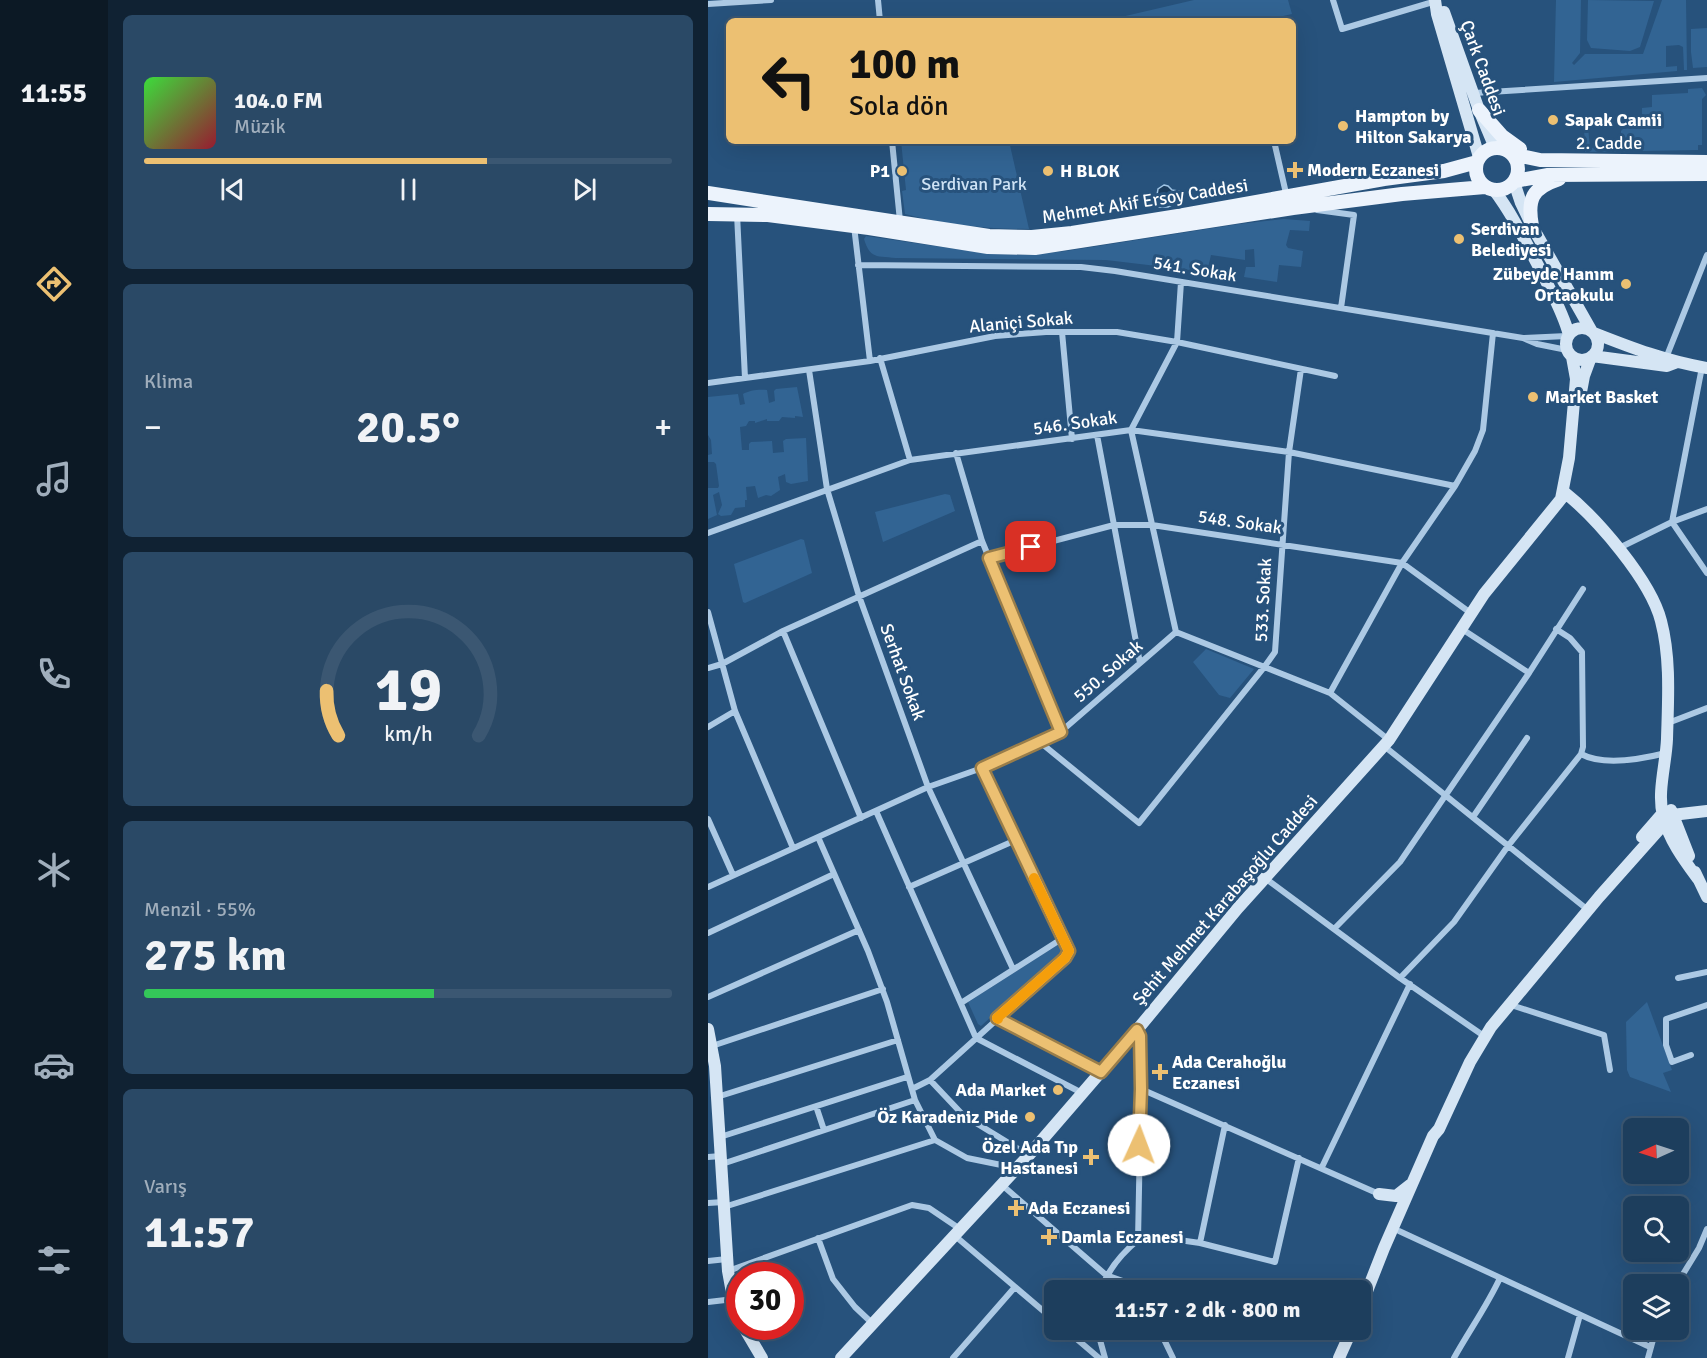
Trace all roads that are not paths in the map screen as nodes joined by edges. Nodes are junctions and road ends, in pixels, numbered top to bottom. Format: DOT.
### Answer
graph roads {
  1 [pos="771,0"];
  2 [pos="878,0"];
  3 [pos="1333,0"];
  4 [pos="1436,1"];
  5 [pos="708,4"];
  6 [pos="880,18"];
  7 [pos="1707,78"];
  8 [pos="1473,93"];
  9 [pos="1479,110"];
  10 [pos="892,144"];
  11 [pos="1275,144"];
  12 [pos="1495,148"];
  13 [pos="1512,154"];
  14 [pos="1478,159"];
  15 [pos="1584,162"];
  16 [pos="1707,162"];
  17 [pos="1707,174"];
  18 [pos="1570,175"];
  19 [pos="1514,181"];
  20 [pos="1490,189"];
  21 [pos="708,193"];
  22 [pos="1293,202"];
  23 [pos="708,214"];
  24 [pos="737,214"];
  25 [pos="900,222"];
  26 [pos="854,226"];
  27 [pos="1532,226"];
  28 [pos="1707,255"];
  29 [pos="858,265"];
  30 [pos="1181,282"];
  31 [pos="1341,308"];
  32 [pos="1592,331"];
  33 [pos="1062,332"];
  34 [pos="1493,333"];
  35 [pos="1568,336"];
  36 [pos="1523,338"];
  37 [pos="1177,342"];
  38 [pos="1569,353"];
  39 [pos="1592,357"];
  40 [pos="880,358"];
  41 [pos="870,361"];
  42 [pos="1671,361"];
  43 [pos="1705,368"];
  44 [pos="1301,369"];
  45 [pos="809,370"];
  46 [pos="1335,376"];
  47 [pos="745,378"];
  48 [pos="708,383"];
  49 [pos="1573,428"];
  50 [pos="1131,430"];
  51 [pos="1098,435"];
  52 [pos="1072,439"];
  53 [pos="1289,452"];
  54 [pos="956,453"];
  55 [pos="910,460"];
  56 [pos="1455,486"];
  57 [pos="827,489"];
  58 [pos="1564,492"];
  59 [pos="1707,509"];
  60 [pos="1672,522"];
  61 [pos="1114,525"];
  62 [pos="1152,525"];
  63 [pos="708,533"];
  64 [pos="982,541"];
  65 [pos="1281,543"];
  66 [pos="1617,549"];
  67 [pos="989,558"];
  68 [pos="1402,563"];
  69 [pos="1707,573"];
  70 [pos="1583,589"];
  71 [pos="859,596"];
  72 [pos="708,612"];
  73 [pos="1472,614"];
  74 [pos="1462,629"];
  75 [pos="1556,629"];
  76 [pos="783,631"];
  77 [pos="1176,632"];
  78 [pos="1140,663"];
  79 [pos="722,664"];
  80 [pos="1266,666"];
  81 [pos="708,668"];
  82 [pos="1529,673"];
  83 [pos="1330,693"];
  84 [pos="1707,708"];
  85 [pos="735,711"];
  86 [pos="1667,723"];
  87 [pos="708,727"];
  88 [pos="1061,732"];
  89 [pos="1527,738"];
  90 [pos="1041,743"];
  91 [pos="1386,743"];
  92 [pos="1667,753"];
  93 [pos="1581,754"];
  94 [pos="982,768"];
  95 [pos="928,787"];
  96 [pos="1446,796"];
  97 [pos="876,811"];
  98 [pos="1707,811"];
  99 [pos="1473,817"];
  100 [pos="861,818"];
  101 [pos="1667,818"];
  102 [pos="708,819"];
  103 [pos="818,837"];
  104 [pos="1016,840"];
  105 [pos="1508,846"];
  106 [pos="793,848"];
  107 [pos="964,863"];
  108 [pos="834,874"];
  109 [pos="733,875"];
  110 [pos="1265,878"];
  111 [pos="1702,879"];
  112 [pos="708,887"];
  113 [pos="909,887"];
  114 [pos="1707,897"];
  115 [pos="1588,910"];
  116 [pos="1334,929"];
  117 [pos="859,930"];
  118 [pos="708,933"];
  119 [pos="1063,938"];
  120 [pos="1014,969"];
  121 [pos="1707,972"];
  122 [pos="1400,978"];
  123 [pos="1678,978"];
  124 [pos="1707,978"];
  125 [pos="1410,984"];
  126 [pos="883,989"];
  127 [pos="708,997"];
  128 [pos="961,1003"];
  129 [pos="1510,1005"];
  130 [pos="1707,1005"];
  131 [pos="997,1018"];
  132 [pos="1137,1030"];
  133 [pos="1484,1036"];
  134 [pos="710,1038"];
  135 [pos="976,1038"];
  136 [pos="898,1040"];
  137 [pos="1691,1055"];
  138 [pos="1610,1070"];
  139 [pos="1101,1072"];
  140 [pos="907,1077"];
  141 [pos="930,1080"];
  142 [pos="912,1089"];
  143 [pos="1141,1089"];
  144 [pos="1083,1093"];
  145 [pos="717,1097"];
  146 [pos="915,1100"];
  147 [pos="816,1106"];
  148 [pos="1225,1125"];
  149 [pos="824,1130"];
  150 [pos="1439,1130"];
  151 [pos="720,1137"];
  152 [pos="935,1140"];
  153 [pos="1029,1155"];
  154 [pos="1299,1158"];
  155 [pos="717,1159"];
  156 [pos="1322,1167"];
  157 [pos="1016,1168"];
  158 [pos="1418,1168"];
  159 [pos="1001,1185"];
  160 [pos="1379,1194"];
  161 [pos="708,1203"];
  162 [pos="724,1204"];
  163 [pos="1406,1207"];
  164 [pos="1707,1229"];
  165 [pos="1399,1231"];
  166 [pos="957,1232"];
  167 [pos="818,1238"];
  168 [pos="1138,1240"];
  169 [pos="1200,1243"];
  170 [pos="708,1261"];
  171 [pos="728,1262"];
  172 [pos="738,1262"];
  173 [pos="726,1265"];
  174 [pos="1683,1274"];
  175 [pos="1106,1275"];
  176 [pos="1500,1278"];
  177 [pos="1104,1280"];
  178 [pos="1120,1280"];
  179 [pos="1371,1281"];
  180 [pos="1015,1287"];
  181 [pos="1371,1288"];
  182 [pos="726,1300"];
  183 [pos="708,1302"];
  184 [pos="1044,1312"];
  185 [pos="1580,1315"];
  186 [pos="872,1323"];
  187 [pos="744,1340"];
  188 [pos="751,1340"];
  189 [pos="1078,1340"];
  190 [pos="1100,1340"];
  191 [pos="1164,1340"];
  192 [pos="1347,1340"];
  193 [pos="1652,1340"];
  194 [pos="1650,1347"];
  195 [pos="753,1358"];
  196 [pos="762,1358"];
  197 [pos="841,1358"];
  198 [pos="953,1358"];
  199 [pos="1099,1358"];
  200 [pos="1104,1358"];
  201 [pos="1173,1358"];
  202 [pos="1339,1358"];
  203 [pos="1454,1358"];
  204 [pos="1568,1358"];
  205 [pos="1648,1358"];
  1 -- 5 [label="street"];
  2 -- 6 [label="street"];
  3 -- 4 [label="street"];
  4 -- 8 [label="main road, Çark Caddesi"];
  4 -- 14 [label="main road, Çark Caddesi"];
  7 -- 8 [label="street"];
  8 -- 9 [label="main road, Çark Caddesi"];
  9 -- 12 [label="main road, Çark Caddesi"];
  9 -- 15 [label="main road"];
  10 -- 25 [label="street"];
  11 -- 22 [label="street"];
  12 -- 13 [label="main road"];
  12 -- 14 [label="main road"];
  13 -- 15 [label="main road, 2. Cadde"];
  13 -- 19 [label="main road"];
  14 -- 20 [label="main road"];
  14 -- 22 [label="main road, Mehmet Akif Ersoy Caddesi"];
  15 -- 16 [label="main road, 2. Cadde"];
  17 -- 18 [label="main road, 2. Cadde"];
  18 -- 19 [label="main road, 2. Cadde"];
  18 -- 27 [label="main road"];
  19 -- 20 [label="main road"];
  19 -- 27 [label="main road"];
  20 -- 22 [label="main road, Mehmet Akif Ersoy Caddesi"];
  20 -- 35 [label="main road"];
  21 -- 25 [label="main road, Mehmet Akif Ersoy Caddesi"];
  22 -- 25 [label="main road, Mehmet Akif Ersoy Caddesi"];
  22 -- 26 [label="main road, Mehmet Akif Ersoy Caddesi"];
  22 -- 31 [label="street"];
  23 -- 24 [label="main road, Mehmet Akif Ersoy Caddesi"];
  24 -- 26 [label="main road, Mehmet Akif Ersoy Caddesi"];
  24 -- 47 [label="street"];
  26 -- 29 [label="street"];
  27 -- 32 [label="main road"];
  28 -- 42 [label="street"];
  29 -- 30 [label="street, 541. Sokak"];
  29 -- 41 [label="street"];
  30 -- 31 [label="street, 541. Sokak"];
  30 -- 37 [label="street"];
  31 -- 34 [label="street, 541. Sokak"];
  32 -- 35 [label="main road"];
  32 -- 39 [label="main road"];
  32 -- 42 [label="main road"];
  33 -- 37 [label="street, Alaniçi Sokak"];
  33 -- 40 [label="street, Alaniçi Sokak"];
  33 -- 52 [label="street"];
  34 -- 36 [label="street, 541. Sokak"];
  34 -- 56 [label="street"];
  35 -- 36 [label="street"];
  35 -- 38 [label="main road"];
  36 -- 38 [label="street"];
  37 -- 44 [label="street, Alaniçi Sokak"];
  37 -- 50 [label="street"];
  38 -- 39 [label="main road"];
  38 -- 49 [label="main road, Şehit Mehmet Karabaşoğlu Caddesi"];
  39 -- 42 [label="main road"];
  39 -- 49 [label="main road, Şehit Mehmet Karabaşoğlu Caddesi"];
  40 -- 41 [label="street, Alaniçi Sokak"];
  40 -- 55 [label="street"];
  41 -- 45 [label="street, Alaniçi Sokak"];
  42 -- 43 [label="main road"];
  43 -- 60 [label="street"];
  44 -- 46 [label="street, Alaniçi Sokak"];
  44 -- 53 [label="street, 533. Sokak"];
  45 -- 47 [label="street, Alaniçi Sokak"];
  45 -- 57 [label="street, Serhat Sokak"];
  47 -- 48 [label="street, Alaniçi Sokak"];
  49 -- 58 [label="main road, Şehit Mehmet Karabaşoğlu Caddesi"];
  50 -- 51 [label="street, 546. Sokak"];
  50 -- 53 [label="street, 546. Sokak"];
  50 -- 62 [label="street"];
  51 -- 52 [label="street, 546. Sokak"];
  51 -- 61 [label="street"];
  52 -- 54 [label="street, 546. Sokak"];
  53 -- 56 [label="street, 546. Sokak"];
  53 -- 65 [label="street, 533. Sokak"];
  54 -- 55 [label="street, 546. Sokak"];
  54 -- 64 [label="street"];
  55 -- 57 [label="street, 546. Sokak"];
  56 -- 68 [label="street"];
  57 -- 63 [label="street, 546. Sokak"];
  57 -- 71 [label="street, Serhat Sokak"];
  58 -- 66 [label="main road"];
  58 -- 73 [label="main road, Şehit Mehmet Karabaşoğlu Caddesi"];
  59 -- 60 [label="street"];
  60 -- 66 [label="street"];
  60 -- 69 [label="street"];
  61 -- 62 [label="street, 548. Sokak"];
  61 -- 67 [label="street, 548. Sokak"];
  61 -- 78 [label="street"];
  62 -- 65 [label="street, 548. Sokak"];
  62 -- 77 [label="street"];
  64 -- 67 [label="street"];
  64 -- 71 [label="street"];
  65 -- 68 [label="street, 548. Sokak"];
  65 -- 80 [label="street, 533. Sokak"];
  66 -- 86 [label="main road"];
  67 -- 88 [label="street"];
  68 -- 73 [label="street, 548. Sokak"];
  68 -- 83 [label="street"];
  70 -- 75 [label="street"];
  71 -- 76 [label="street"];
  71 -- 95 [label="street, Serhat Sokak"];
  72 -- 79 [label="street"];
  73 -- 74 [label="main road, Şehit Mehmet Karabaşoğlu Caddesi"];
  74 -- 82 [label="street"];
  74 -- 91 [label="main road, Şehit Mehmet Karabaşoğlu Caddesi"];
  75 -- 82 [label="street"];
  75 -- 93 [label="street"];
  76 -- 79 [label="street"];
  76 -- 100 [label="street"];
  77 -- 78 [label="street, 550. Sokak"];
  77 -- 80 [label="street"];
  78 -- 88 [label="street, 550. Sokak"];
  79 -- 81 [label="street"];
  79 -- 85 [label="street"];
  80 -- 83 [label="street"];
  80 -- 90 [label="street, 533. Sokak"];
  82 -- 96 [label="street"];
  83 -- 91 [label="street"];
  84 -- 86 [label="street"];
  85 -- 87 [label="street"];
  85 -- 106 [label="street"];
  86 -- 92 [label="main road"];
  88 -- 90 [label="street, 550. Sokak"];
  89 -- 99 [label="street"];
  90 -- 94 [label="street, 550. Sokak"];
  91 -- 96 [label="street"];
  91 -- 110 [label="main road, Şehit Mehmet Karabaşoğlu Caddesi"];
  92 -- 93 [label="street"];
  92 -- 101 [label="main road"];
  93 -- 105 [label="street"];
  94 -- 95 [label="street, 550. Sokak"];
  94 -- 104 [label="street"];
  95 -- 97 [label="street, 550. Sokak"];
  95 -- 107 [label="street, Serhat Sokak"];
  96 -- 99 [label="street"];
  96 -- 116 [label="street"];
  97 -- 100 [label="street, 550. Sokak"];
  97 -- 113 [label="street"];
  98 -- 101 [label="main road"];
  99 -- 105 [label="street"];
  100 -- 103 [label="street, 550. Sokak"];
  101 -- 111 [label="main road"];
  101 -- 115 [label="main road"];
  102 -- 109 [label="street"];
  103 -- 106 [label="street, 550. Sokak"];
  103 -- 108 [label="street"];
  104 -- 107 [label="street"];
  104 -- 119 [label="street"];
  105 -- 115 [label="street"];
  105 -- 122 [label="street"];
  106 -- 109 [label="street, 550. Sokak"];
  107 -- 113 [label="street"];
  107 -- 120 [label="street, Serhat Sokak"];
  108 -- 117 [label="street"];
  108 -- 118 [label="street"];
  109 -- 112 [label="street, 550. Sokak"];
  110 -- 116 [label="street"];
  110 -- 132 [label="main road, Şehit Mehmet Karabaşoğlu Caddesi"];
  111 -- 114 [label="main road"];
  113 -- 128 [label="street"];
  115 -- 129 [label="main road"];
  116 -- 122 [label="street"];
  117 -- 126 [label="street"];
  117 -- 127 [label="street"];
  119 -- 120 [label="street"];
  119 -- 131 [label="street"];
  120 -- 128 [label="street"];
  121 -- 123 [label="street"];
  121 -- 124 [label="street"];
  122 -- 125 [label="street"];
  125 -- 133 [label="street"];
  125 -- 156 [label="street"];
  126 -- 134 [label="street"];
  126 -- 136 [label="street"];
  128 -- 135 [label="street"];
  129 -- 133 [label="main road"];
  129 -- 138 [label="street"];
  130 -- 137 [label="street"];
  131 -- 135 [label="street"];
  131 -- 139 [label="street"];
  132 -- 139 [label="main road, Şehit Mehmet Karabaşoğlu Caddesi"];
  132 -- 143 [label="street"];
  133 -- 150 [label="main road"];
  134 -- 145 [label="main road"];
  135 -- 141 [label="street"];
  135 -- 144 [label="street"];
  136 -- 140 [label="street"];
  136 -- 145 [label="street"];
  139 -- 144 [label="main road, Şehit Mehmet Karabaşoğlu Caddesi"];
  140 -- 142 [label="street"];
  140 -- 147 [label="street"];
  141 -- 142 [label="street"];
  141 -- 153 [label="street"];
  142 -- 146 [label="street"];
  143 -- 148 [label="street"];
  143 -- 168 [label="street"];
  144 -- 153 [label="main road, Şehit Mehmet Karabaşoğlu Caddesi"];
  145 -- 151 [label="main road"];
  146 -- 149 [label="street"];
  146 -- 152 [label="street"];
  147 -- 149 [label="street"];
  147 -- 151 [label="street"];
  148 -- 154 [label="street"];
  148 -- 169 [label="street"];
  149 -- 155 [label="street"];
  150 -- 158 [label="main road"];
  150 -- 163 [label="main road"];
  151 -- 155 [label="main road"];
  152 -- 157 [label="street"];
  152 -- 162 [label="street"];
  153 -- 157 [label="main road, Şehit Mehmet Karabaşoğlu Caddesi"];
  154 -- 156 [label="street"];
  154 -- 169 [label="street"];
  155 -- 162 [label="main road"];
  156 -- 160 [label="street"];
  157 -- 159 [label="main road, Şehit Mehmet Karabaşoğlu Caddesi"];
  158 -- 160 [label="main road"];
  158 -- 163 [label="main road"];
  159 -- 166 [label="main road, Şehit Mehmet Karabaşoğlu Caddesi"];
  159 -- 175 [label="street"];
  160 -- 163 [label="main road"];
  161 -- 162 [label="street"];
  162 -- 171 [label="main road"];
  163 -- 165 [label="main road"];
  163 -- 179 [label="main road"];
  164 -- 174 [label="street"];
  165 -- 176 [label="street"];
  165 -- 181 [label="main road"];
  166 -- 167 [label="street"];
  166 -- 180 [label="street"];
  166 -- 186 [label="main road, Şehit Mehmet Karabaşoğlu Caddesi"];
  167 -- 172 [label="street"];
  167 -- 186 [label="street"];
  168 -- 169 [label="street"];
  168 -- 175 [label="street"];
  170 -- 173 [label="street"];
  175 -- 177 [label="street"];
  175 -- 178 [label="street"];
  176 -- 185 [label="street"];
  176 -- 203 [label="street"];
  180 -- 184 [label="street"];
  180 -- 198 [label="street"];
  182 -- 183 [label="street"];
  185 -- 194 [label="street"];
  185 -- 204 [label="street"];
  186 -- 197 [label="main road, Şehit Mehmet Karabaşoğlu Caddesi"];
  187 -- 195 [label="main road"];
  188 -- 196 [label="main road"];
  189 -- 199 [label="street"];
  190 -- 200 [label="street"];
  191 -- 201 [label="street"];
  192 -- 202 [label="main road"];
  193 -- 194 [label="street"];
  194 -- 205 [label="street"];
}
